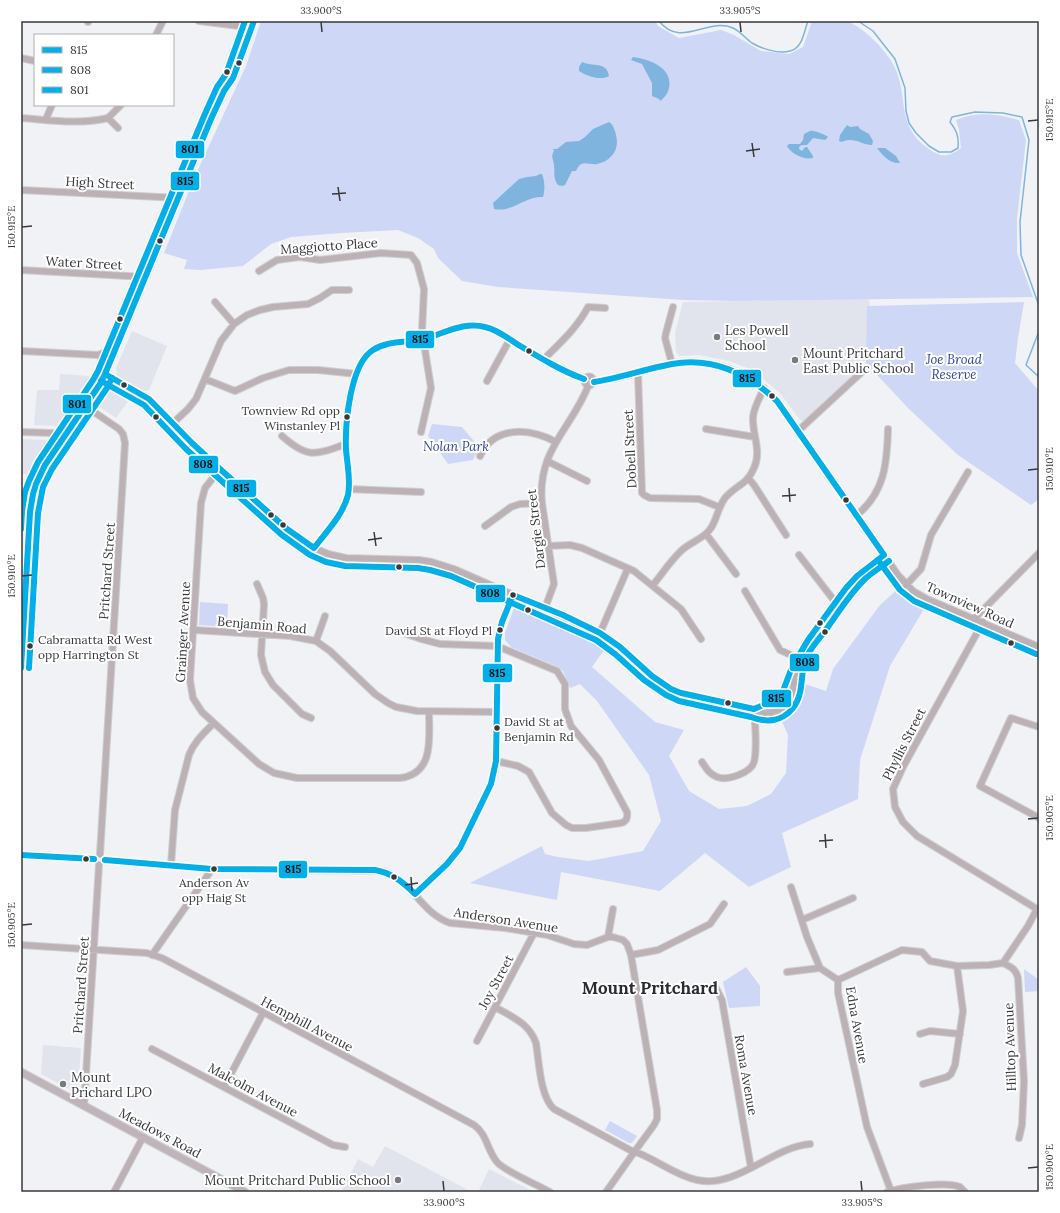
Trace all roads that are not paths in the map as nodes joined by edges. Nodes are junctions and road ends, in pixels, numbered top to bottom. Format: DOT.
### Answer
graph roads {
  1 [pos="163,21"];
  2 [pos="199,21"];
  3 [pos="245,24"];
  4 [pos="253,24"];
  5 [pos="156,34"];
  6 [pos="21,58"];
  7 [pos="34,61"];
  8 [pos="224,91"];
  9 [pos="52,106"];
  10 [pos="120,106"];
  11 [pos="21,118"];
  12 [pos="108,118"];
  13 [pos="46,120"];
  14 [pos="118,128"];
  15 [pos="21,190"];
  16 [pos="179,198"];
  17 [pos="21,270"];
  18 [pos="259,271"];
  19 [pos="146,277"];
  20 [pos="348,290"];
  21 [pos="215,302"];
  22 [pos="673,307"];
  23 [pos="604,308"];
  24 [pos="234,324"];
  25 [pos="424,339"];
  26 [pos="510,339"];
  27 [pos="116,348"];
  28 [pos="21,351"];
  29 [pos="98,355"];
  30 [pos="543,360"];
  31 [pos="672,364"];
  32 [pos="108,366"];
  33 [pos="864,370"];
  34 [pos="638,373"];
  35 [pos="105,374"];
  36 [pos="358,374"];
  37 [pos="205,379"];
  38 [pos="487,381"];
  39 [pos="589,382"];
  40 [pos="764,388"];
  41 [pos="85,406"];
  42 [pos="173,423"];
  43 [pos="706,429"];
  44 [pos="888,429"];
  45 [pos="798,431"];
  46 [pos="21,432"];
  47 [pos="421,432"];
  48 [pos="64,436"];
  49 [pos="282,436"];
  50 [pos="755,437"];
  51 [pos="556,442"];
  52 [pos="346,444"];
  53 [pos="480,456"];
  54 [pos="547,461"];
  55 [pos="220,469"];
  56 [pos="968,472"];
  57 [pos="749,479"];
  58 [pos="587,481"];
  59 [pos="348,489"];
  60 [pos="421,492"];
  61 [pos="542,503"];
  62 [pos="719,507"];
  63 [pos="21,511"];
  64 [pos="30,512"];
  65 [pos="857,515"];
  66 [pos="485,526"];
  67 [pos="706,534"];
  68 [pos="786,535"];
  69 [pos="548,546"];
  70 [pos="314,548"];
  71 [pos="1039,553"];
  72 [pos="799,555"];
  73 [pos="884,555"];
  74 [pos="628,568"];
  75 [pos="736,574"];
  76 [pos="257,584"];
  77 [pos="653,585"];
  78 [pos="906,585"];
  79 [pos="745,591"];
  80 [pos="23,592"];
  81 [pos="513,595"];
  82 [pos="836,602"];
  83 [pos="545,608"];
  84 [pos="325,616"];
  85 [pos="974,619"];
  86 [pos="983,622"];
  87 [pos="194,630"];
  88 [pos="398,631"];
  89 [pos="600,633"];
  90 [pos="262,634"];
  91 [pos="701,639"];
  92 [pos="316,641"];
  93 [pos="497,646"];
  94 [pos="1039,647"];
  95 [pos="797,658"];
  96 [pos="21,668"];
  97 [pos="754,709"];
  98 [pos="429,712"];
  99 [pos="497,712"];
  100 [pos="311,718"];
  101 [pos="213,724"];
  102 [pos="1039,727"];
  103 [pos="496,761"];
  104 [pos="702,762"];
  105 [pos="1039,818"];
  106 [pos="100,854"];
  107 [pos="21,855"];
  108 [pos="94,859"];
  109 [pos="105,860"];
  110 [pos="99,865"];
  111 [pos="171,865"];
  112 [pos="212,869"];
  113 [pos="791,887"];
  114 [pos="415,894"];
  115 [pos="853,898"];
  116 [pos="724,904"];
  117 [pos="613,909"];
  118 [pos="1038,909"];
  119 [pos="802,920"];
  120 [pos="534,933"];
  121 [pos="608,937"];
  122 [pos="21,945"];
  123 [pos="94,950"];
  124 [pos="152,955"];
  125 [pos="631,955"];
  126 [pos="1003,963"];
  127 [pos="957,966"];
  128 [pos="820,968"];
  129 [pos="787,972"];
  130 [pos="838,980"];
  131 [pos="716,988"];
  132 [pos="495,1007"];
  133 [pos="263,1013"];
  134 [pos="920,1034"];
  135 [pos="960,1034"];
  136 [pos="477,1041"];
  137 [pos="152,1048"];
  138 [pos="21,1072"];
  139 [pos="923,1084"];
  140 [pos="224,1087"];
  141 [pos="84,1106"];
  142 [pos="143,1137"];
  143 [pos="1019,1138"];
  144 [pos="810,1144"];
  145 [pos="345,1147"];
  146 [pos="634,1151"];
  147 [pos="751,1168"];
  148 [pos="889,1191"];
  149 [pos="114,1192"];
  150 [pos="245,1192"];
  151 [pos="550,1192"];
  152 [pos="606,1192"];
  153 [pos="964,1192"];
  1 -- 5 [label="street"];
  2 -- 3 [label="street"];
  3 -- 4 [label="street"];
  3 -- 8 [label="main road"];
  4 -- 8 [label="main road"];
  6 -- 7 [label="street"];
  8 -- 16 [label="main road"];
  9 -- 13 [label="street"];
  10 -- 12 [label="street"];
  11 -- 13 [label="street"];
  12 -- 13 [label="street"];
  12 -- 14 [label="street"];
  15 -- 16 [label="street, High Street"];
  16 -- 19 [label="main road"];
  17 -- 19 [label="street, Water Street"];
  18 -- 25 [label="street, Maggiotto Place"];
  19 -- 27 [label="main road"];
  20 -- 24 [label="street"];
  21 -- 24 [label="street"];
  22 -- 31 [label="street"];
  23 -- 30 [label="street"];
  24 -- 37 [label="street"];
  25 -- 26 [label="street"];
  25 -- 36 [label="street"];
  25 -- 47 [label="street"];
  26 -- 30 [label="street"];
  26 -- 38 [label="street"];
  27 -- 29 [label="street"];
  27 -- 32 [label="main road"];
  28 -- 29 [label="street"];
  29 -- 32 [label="street"];
  30 -- 39 [label="street"];
  31 -- 34 [label="street, Townview Road"];
  31 -- 40 [label="street, Townview Road"];
  32 -- 35 [label="main road"];
  33 -- 45 [label="street"];
  34 -- 39 [label="street, Townview Road"];
  34 -- 62 [label="street, Dobell Street"];
  35 -- 41 [label="main road"];
  35 -- 42 [label="street"];
  36 -- 37 [label="street"];
  36 -- 52 [label="street"];
  37 -- 42 [label="street"];
  39 -- 51 [label="street, Dargie Street"];
  40 -- 45 [label="street, Townview Road"];
  40 -- 50 [label="street"];
  41 -- 48 [label="main road"];
  41 -- 106 [label="street, Pritchard Street"];
  42 -- 55 [label="street"];
  43 -- 50 [label="street"];
  44 -- 65 [label="street"];
  45 -- 65 [label="street, Townview Road"];
  46 -- 48 [label="street"];
  48 -- 64 [label="main road"];
  49 -- 52 [label="street"];
  50 -- 57 [label="street"];
  51 -- 53 [label="street"];
  51 -- 54 [label="street, Dargie Street"];
  52 -- 59 [label="street"];
  54 -- 58 [label="street"];
  54 -- 61 [label="street, Dargie Street"];
  55 -- 70 [label="street"];
  55 -- 87 [label="street, Grainger Avenue"];
  56 -- 78 [label="street"];
  57 -- 62 [label="street"];
  57 -- 68 [label="street"];
  59 -- 60 [label="street"];
  59 -- 70 [label="street"];
  61 -- 66 [label="street"];
  61 -- 69 [label="street, Dargie Street"];
  62 -- 67 [label="street"];
  63 -- 64 [label="street"];
  64 -- 80 [label="main road"];
  65 -- 73 [label="street, Townview Road"];
  67 -- 75 [label="street"];
  67 -- 77 [label="street"];
  69 -- 74 [label="street"];
  69 -- 83 [label="street, Dargie Street"];
  70 -- 81 [label="street"];
  71 -- 85 [label="street"];
  72 -- 82 [label="street"];
  73 -- 78 [label="street, Townview Road"];
  73 -- 82 [label="street"];
  74 -- 77 [label="street"];
  74 -- 89 [label="street"];
  76 -- 90 [label="street"];
  77 -- 91 [label="street"];
  78 -- 85 [label="street, Townview Road"];
  79 -- 95 [label="street"];
  80 -- 96 [label="main road"];
  81 -- 83 [label="street"];
  81 -- 93 [label="street"];
  82 -- 95 [label="street"];
  83 -- 89 [label="street"];
  84 -- 92 [label="street"];
  85 -- 86 [label="street, Townview Road"];
  86 -- 94 [label="street, Townview Road"];
  86 -- 118 [label="street, Phyllis Street"];
  87 -- 90 [label="street, Benjamin Road"];
  87 -- 101 [label="street, Grainger Avenue"];
  88 -- 93 [label="street"];
  89 -- 97 [label="street"];
  90 -- 92 [label="street, Benjamin Road"];
  90 -- 100 [label="street"];
  92 -- 98 [label="street, Benjamin Road"];
  93 -- 99 [label="street"];
  93 -- 103 [label="street"];
  95 -- 97 [label="street"];
  95 -- 97 [label="street"];
  97 -- 104 [label="street"];
  98 -- 99 [label="street, Benjamin Road"];
  98 -- 101 [label="street, Grainger Avenue"];
  99 -- 103 [label="street"];
  101 -- 111 [label="street"];
  102 -- 105 [label="street"];
  103 -- 114 [label="street"];
  106 -- 108 [label="street"];
  106 -- 109 [label="street"];
  107 -- 108 [label="street"];
  108 -- 110 [label="street"];
  109 -- 110 [label="street"];
  109 -- 111 [label="street, Anderson Avenue"];
  110 -- 123 [label="street, Pritchard Street"];
  111 -- 112 [label="street, Anderson Avenue"];
  112 -- 114 [label="street, Anderson Avenue"];
  112 -- 124 [label="street"];
  113 -- 119 [label="street"];
  114 -- 120 [label="street, Anderson Avenue"];
  115 -- 119 [label="street"];
  116 -- 125 [label="street"];
  117 -- 121 [label="street"];
  118 -- 126 [label="street"];
  119 -- 128 [label="street"];
  120 -- 121 [label="street, Anderson Avenue"];
  120 -- 132 [label="street, Joy Street"];
  121 -- 125 [label="street"];
  122 -- 123 [label="street, Hemphill Avenue"];
  123 -- 124 [label="street, Hemphill Avenue"];
  123 -- 141 [label="street, Pritchard Street"];
  124 -- 133 [label="street, Hemphill Avenue"];
  125 -- 146 [label="street"];
  126 -- 127 [label="street, Edna Avenue"];
  126 -- 143 [label="street, Hilltop Avenue"];
  127 -- 130 [label="street, Edna Avenue"];
  127 -- 135 [label="street"];
  128 -- 129 [label="street"];
  128 -- 130 [label="street"];
  130 -- 148 [label="street, Edna Avenue"];
  131 -- 147 [label="street, Roma Avenue"];
  132 -- 136 [label="street, Joy Street"];
  132 -- 146 [label="street"];
  133 -- 140 [label="street"];
  133 -- 151 [label="street, Hemphill Avenue"];
  134 -- 135 [label="street"];
  135 -- 139 [label="street"];
  137 -- 140 [label="street, Malcolm Avenue"];
  138 -- 141 [label="main road, Meadows Road"];
  140 -- 145 [label="street, Malcolm Avenue"];
  141 -- 142 [label="main road, Meadows Road"];
  142 -- 149 [label="street"];
  142 -- 150 [label="main road, Meadows Road"];
  144 -- 147 [label="street"];
  146 -- 147 [label="street"];
  146 -- 152 [label="street"];
  148 -- 153 [label="street"];
}
